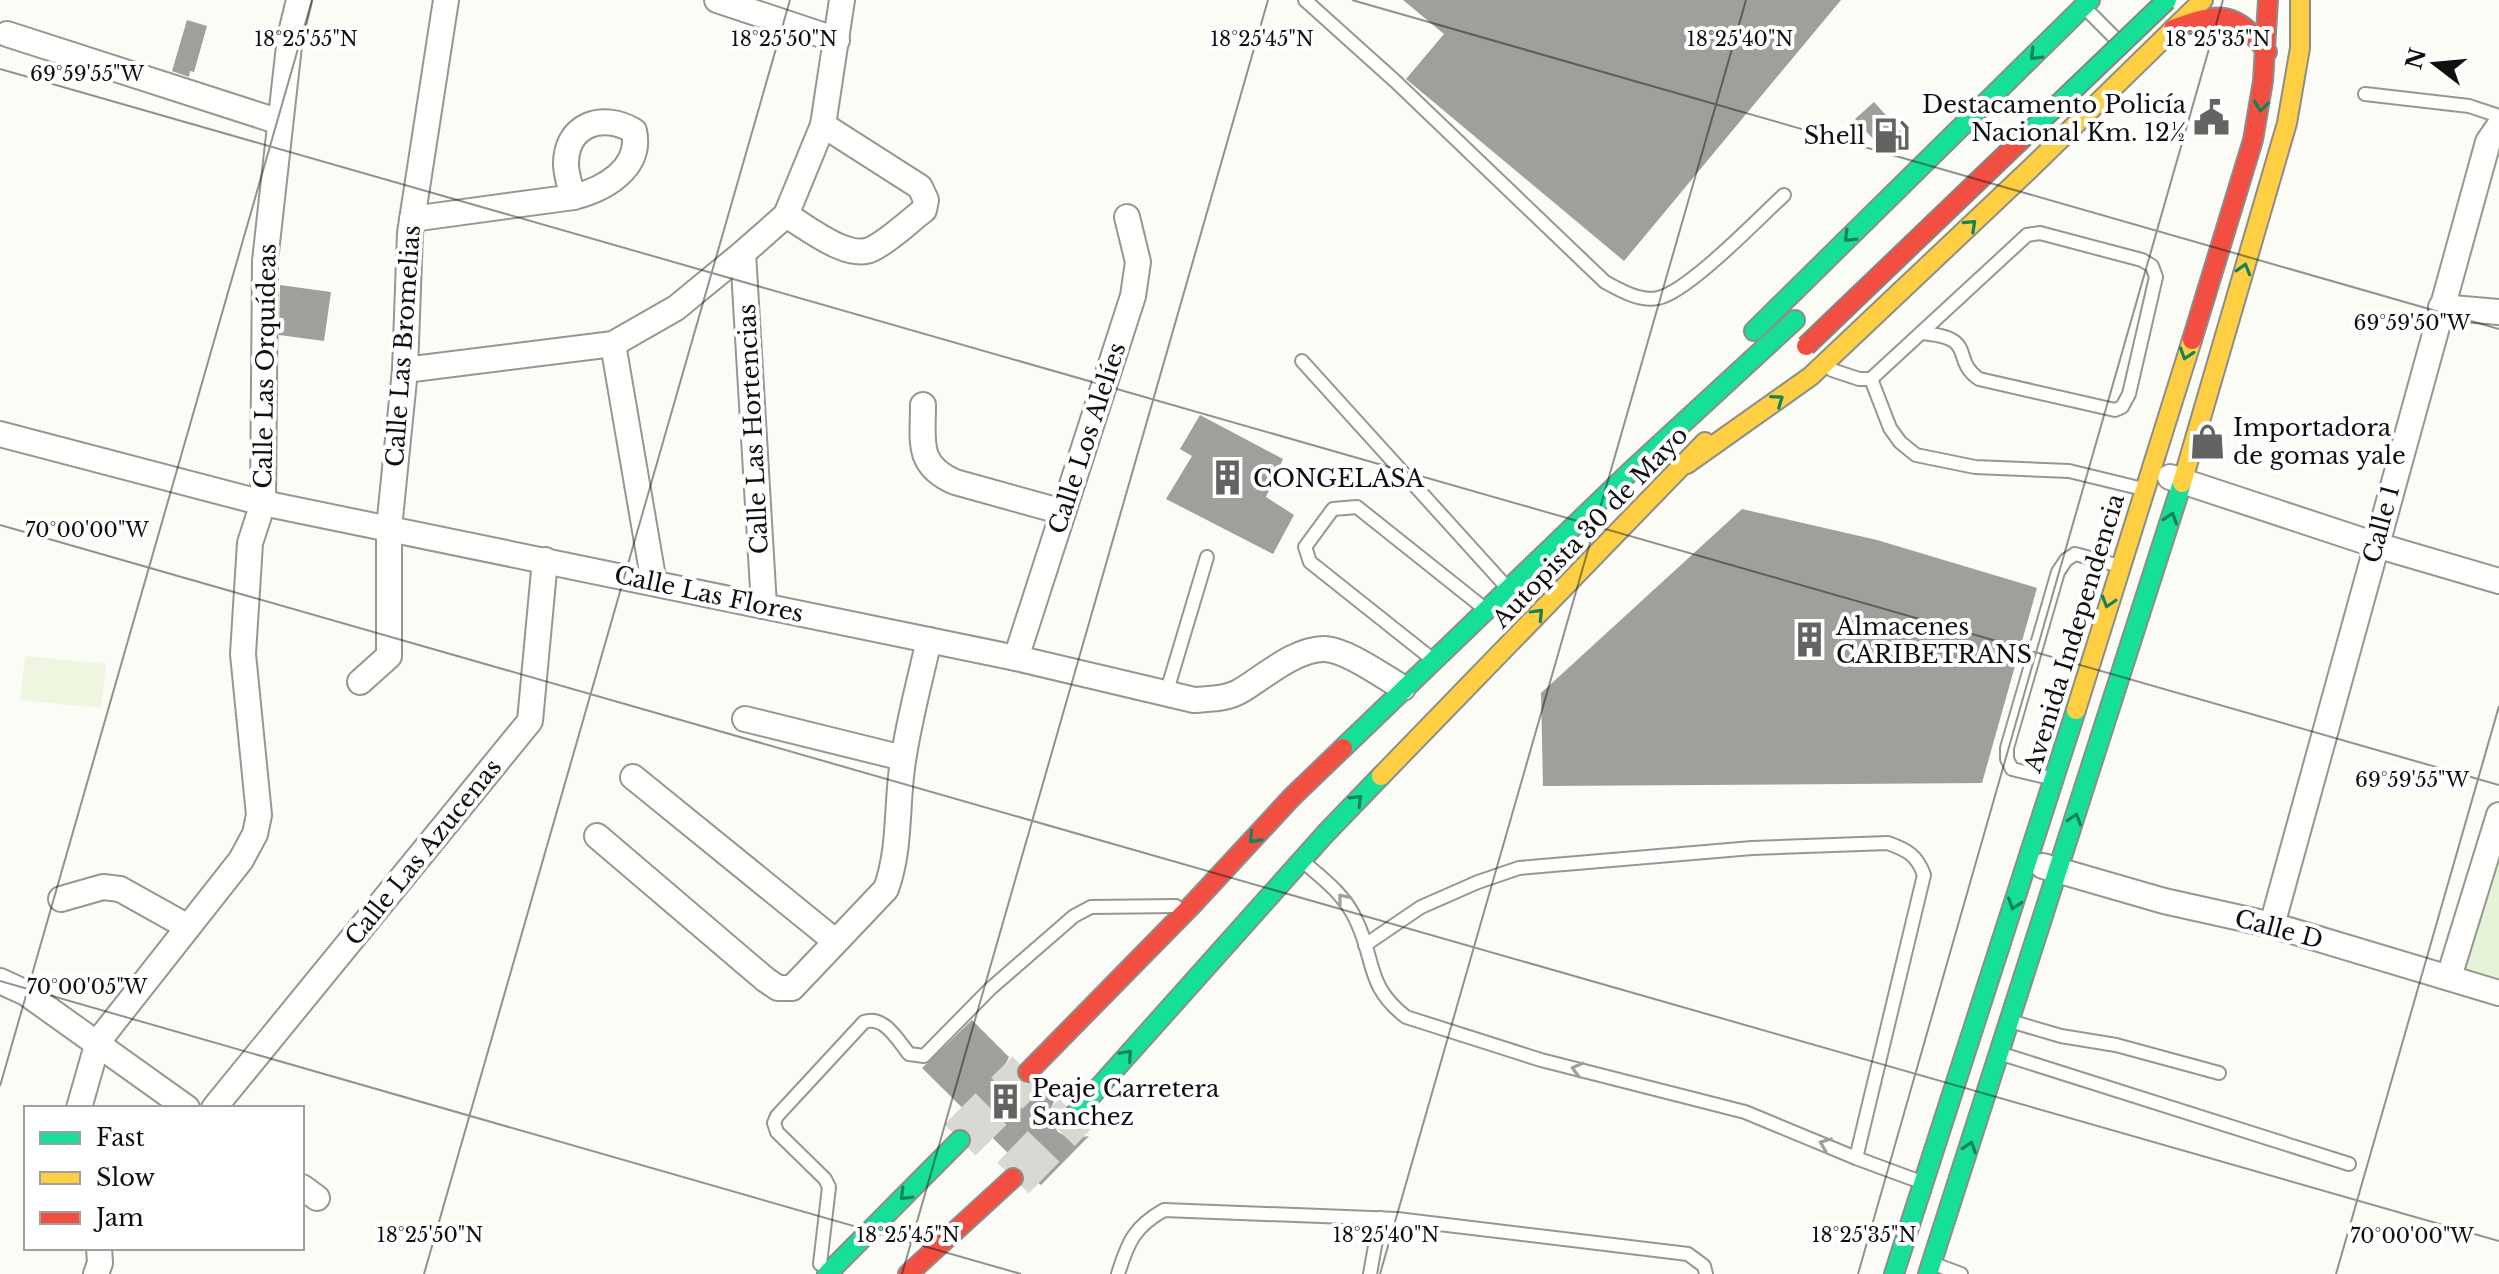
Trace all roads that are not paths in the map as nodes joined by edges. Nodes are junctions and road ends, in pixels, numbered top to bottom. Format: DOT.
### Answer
graph roads {
  1 [pos="299,0"];
  2 [pos="446,0"];
  3 [pos="717,0"];
  4 [pos="842,0"];
  5 [pos="1305,0"];
  6 [pos="2167,0"];
  7 [pos="2203,0"];
  8 [pos="2268,0"];
  9 [pos="2300,0"];
  10 [pos="2084,2"];
  11 [pos="2114,11"];
  12 [pos="2173,29"];
  13 [pos="2091,33"];
  14 [pos="7,34"];
  15 [pos="837,40"];
  16 [pos="2267,52"];
  17 [pos="2139,62"];
  18 [pos="2365,94"];
  19 [pos="2499,116"];
  20 [pos="280,122"];
  21 [pos="823,125"];
  22 [pos="2499,126"];
  23 [pos="1784,195"];
  24 [pos="574,197"];
  25 [pos="786,215"];
  26 [pos="1127,217"];
  27 [pos="412,219"];
  28 [pos="743,253"];
  29 [pos="2441,307"];
  30 [pos="2499,312"];
  31 [pos="1800,315"];
  32 [pos="1921,333"];
  33 [pos="613,344"];
  34 [pos="1800,351"];
  35 [pos="1302,361"];
  36 [pos="1821,366"];
  37 [pos="405,370"];
  38 [pos="1871,379"];
  39 [pos="1760,390"];
  40 [pos="923,405"];
  41 [pos="0,434"];
  42 [pos="1631,471"];
  43 [pos="1669,477"];
  44 [pos="2147,479"];
  45 [pos="2182,483"];
  46 [pos="263,503"];
  47 [pos="1063,512"];
  48 [pos="389,528"];
  49 [pos="2376,545"];
  50 [pos="1207,557"];
  51 [pos="545,560"];
  52 [pos="2120,566"];
  53 [pos="2499,581"];
  54 [pos="654,583"];
  55 [pos="1508,588"];
  56 [pos="764,606"];
  57 [pos="1486,610"];
  58 [pos="929,640"];
  59 [pos="1016,658"];
  60 [pos="1433,660"];
  61 [pos="360,682"];
  62 [pos="1403,688"];
  63 [pos="1166,694"];
  64 [pos="745,719"];
  65 [pos="903,758"];
  66 [pos="633,777"];
  67 [pos="2054,779"];
  68 [pos="1292,797"];
  69 [pos="2499,815"];
  70 [pos="1317,824"];
  71 [pos="597,836"];
  72 [pos="1301,860"];
  73 [pos="2028,862"];
  74 [pos="2058,871"];
  75 [pos="61,899"];
  76 [pos="1192,905"];
  77 [pos="2272,925"];
  78 [pos="188,927"];
  79 [pos="835,941"];
  80 [pos="1365,945"];
  81 [pos="2449,977"];
  82 [pos="0,981"];
  83 [pos="2499,993"];
  84 [pos="2010,1021"];
  85 [pos="97,1045"];
  86 [pos="1984,1049"];
  87 [pos="1028,1072"];
  88 [pos="2219,1073"];
  89 [pos="80,1106"];
  90 [pos="184,1106"];
  91 [pos="216,1106"];
  92 [pos="1075,1114"];
  93 [pos="960,1140"];
  94 [pos="1856,1158"];
  95 [pos="2349,1164"];
  96 [pos="1013,1178"];
  97 [pos="1939,1188"];
  98 [pos="1380,1218"];
  99 [pos="99,1250"];
  100 [pos="1919,1261"];
  101 [pos="96,1274"];
  102 [pos="819,1274"];
  103 [pos="827,1274"];
  104 [pos="908,1274"];
  105 [pos="1118,1274"];
  106 [pos="1370,1274"];
  107 [pos="1706,1274"];
  108 [pos="1894,1274"];
  109 [pos="1961,1274"];
  1 -- 20 [label="street, Calle Las Orquídeas"];
  2 -- 27 [label="street, Calle Las Bromelias"];
  3 -- 15 [label="street"];
  4 -- 15 [label="street"];
  5 -- 23 [label="lane"];
  6 -- 34 [label="main road, bridge"];
  7 -- 12 [label="main road"];
  8 -- 16 [label="main road, Avenida Independencia"];
  45 -- 9 [label="main road, Avenida Independencia, one-way"];
  10 -- 17 [label="lane"];
  10 -- 42 [label="main road, one-way"];
  11 -- 13 [label="main road"];
  12 -- 16 [label="main road"];
  12 -- 17 [label="main road"];
  14 -- 20 [label="street"];
  15 -- 21 [label="street"];
  16 -- 44 [label="main road, Avenida Independencia, one-way"];
  36 -- 17 [label="main road, one-way"];
  18 -- 19 [label="lane"];
  20 -- 46 [label="street, Calle Las Orquídeas"];
  21 -- 25 [label="street"];
  21 -- 25 [label="street"];
  22 -- 29 [label="street, Calle 1"];
  24 -- 27 [label="street"];
  25 -- 28 [label="street"];
  26 -- 47 [label="street, Calle Los Alelíes"];
  27 -- 37 [label="street, Calle Las Bromelias"];
  28 -- 33 [label="street"];
  28 -- 56 [label="street, Calle Las Hortencias"];
  29 -- 30 [label="street"];
  29 -- 49 [label="street, Calle 1"];
  31 -- 42 [label="main road, Autopista 30 de Mayo"];
  32 -- 32 [label="lane"];
  32 -- 38 [label="lane"];
  33 -- 37 [label="street"];
  33 -- 54 [label="street"];
  35 -- 55 [label="lane"];
  36 -- 38 [label="lane"];
  43 -- 36 [label="main road, one-way"];
  37 -- 48 [label="street, Calle Las Bromelias"];
  38 -- 44 [label="lane"];
  39 -- 43 [label="main road, Autopista 30 de Mayo"];
  40 -- 47 [label="street"];
  41 -- 46 [label="street, Calle Las Flores"];
  42 -- 55 [label="main road, Autopista 30 de Mayo"];
  70 -- 43 [label="main road, Autopista 30 de Mayo, one-way"];
  44 -- 45 [label="street"];
  44 -- 52 [label="main road, Avenida Independencia"];
  45 -- 49 [label="street"];
  74 -- 45 [label="main road, Avenida Independencia, one-way"];
  46 -- 48 [label="street, Calle Las Flores"];
  46 -- 78 [label="street, Calle Las Orquídeas"];
  47 -- 59 [label="street, Calle Los Alelíes"];
  48 -- 51 [label="street, Calle Las Flores"];
  48 -- 61 [label="street, Calle Las Bromelias"];
  49 -- 53 [label="street"];
  49 -- 77 [label="street, Calle 1"];
  50 -- 63 [label="lane"];
  51 -- 54 [label="street, Calle Las Flores"];
  51 -- 91 [label="street, Calle Las Azucenas"];
  52 -- 67 [label="main road, Avenida Independencia, one-way"];
  52 -- 67 [label="lane"];
  54 -- 56 [label="street, Calle Las Flores"];
  55 -- 57 [label="main road, Autopista 30 de Mayo"];
  56 -- 58 [label="street, Calle Las Flores"];
  57 -- 60 [label="main road, Autopista 30 de Mayo"];
  57 -- 60 [label="lane"];
  58 -- 59 [label="street, Calle Las Flores"];
  58 -- 65 [label="street"];
  59 -- 63 [label="street, Calle Las Flores"];
  60 -- 62 [label="main road, Autopista 30 de Mayo"];
  62 -- 63 [label="street, Calle Las Flores"];
  62 -- 68 [label="main road, Autopista 30 de Mayo"];
  64 -- 65 [label="street"];
  65 -- 79 [label="street"];
  66 -- 79 [label="street"];
  67 -- 73 [label="main road, Avenida Independencia"];
  68 -- 70 [label="main road"];
  68 -- 76 [label="main road, Autopista 30 de Mayo, one-way"];
  69 -- 81 [label="street"];
  70 -- 72 [label="main road, Autopista 30 de Mayo"];
  71 -- 79 [label="street"];
  80 -- 72 [label="lane, one-way"];
  92 -- 72 [label="main road, Autopista 30 de Mayo, one-way"];
  73 -- 74 [label="street, Calle D"];
  73 -- 86 [label="main road, Avenida Independencia, one-way"];
  74 -- 77 [label="street, Calle D"];
  74 -- 84 [label="main road, Avenida Independencia"];
  75 -- 78 [label="street"];
  76 -- 87 [label="main road, Autopista 30 de Mayo"];
  76 -- 102 [label="lane"];
  77 -- 81 [label="street, Calle D"];
  78 -- 85 [label="street, Calle Las Orquídeas"];
  94 -- 80 [label="lane, one-way"];
  80 -- 94 [label="lane"];
  81 -- 83 [label="street, Calle D"];
  82 -- 85 [label="street"];
  84 -- 86 [label="main road, Avenida Independencia"];
  84 -- 88 [label="lane"];
  85 -- 89 [label="street, Calle Las Orquídeas"];
  85 -- 90 [label="street"];
  86 -- 95 [label="lane"];
  86 -- 97 [label="main road, Avenida Independencia"];
  97 -- 86 [label="main road, Avenida Independencia, one-way"];
  93 -- 103 [label="main road, one-way"];
  94 -- 97 [label="lane"];
  96 -- 104 [label="main road"];
  97 -- 100 [label="main road, Avenida Independencia"];
  97 -- 100 [label="main road, Avenida Independencia"];
  98 -- 105 [label="lane"];
  98 -- 106 [label="lane"];
  98 -- 107 [label="lane"];
  99 -- 101 [label="street"];
  100 -- 108 [label="main road, Avenida Independencia"];
  100 -- 109 [label="lane"];
}
